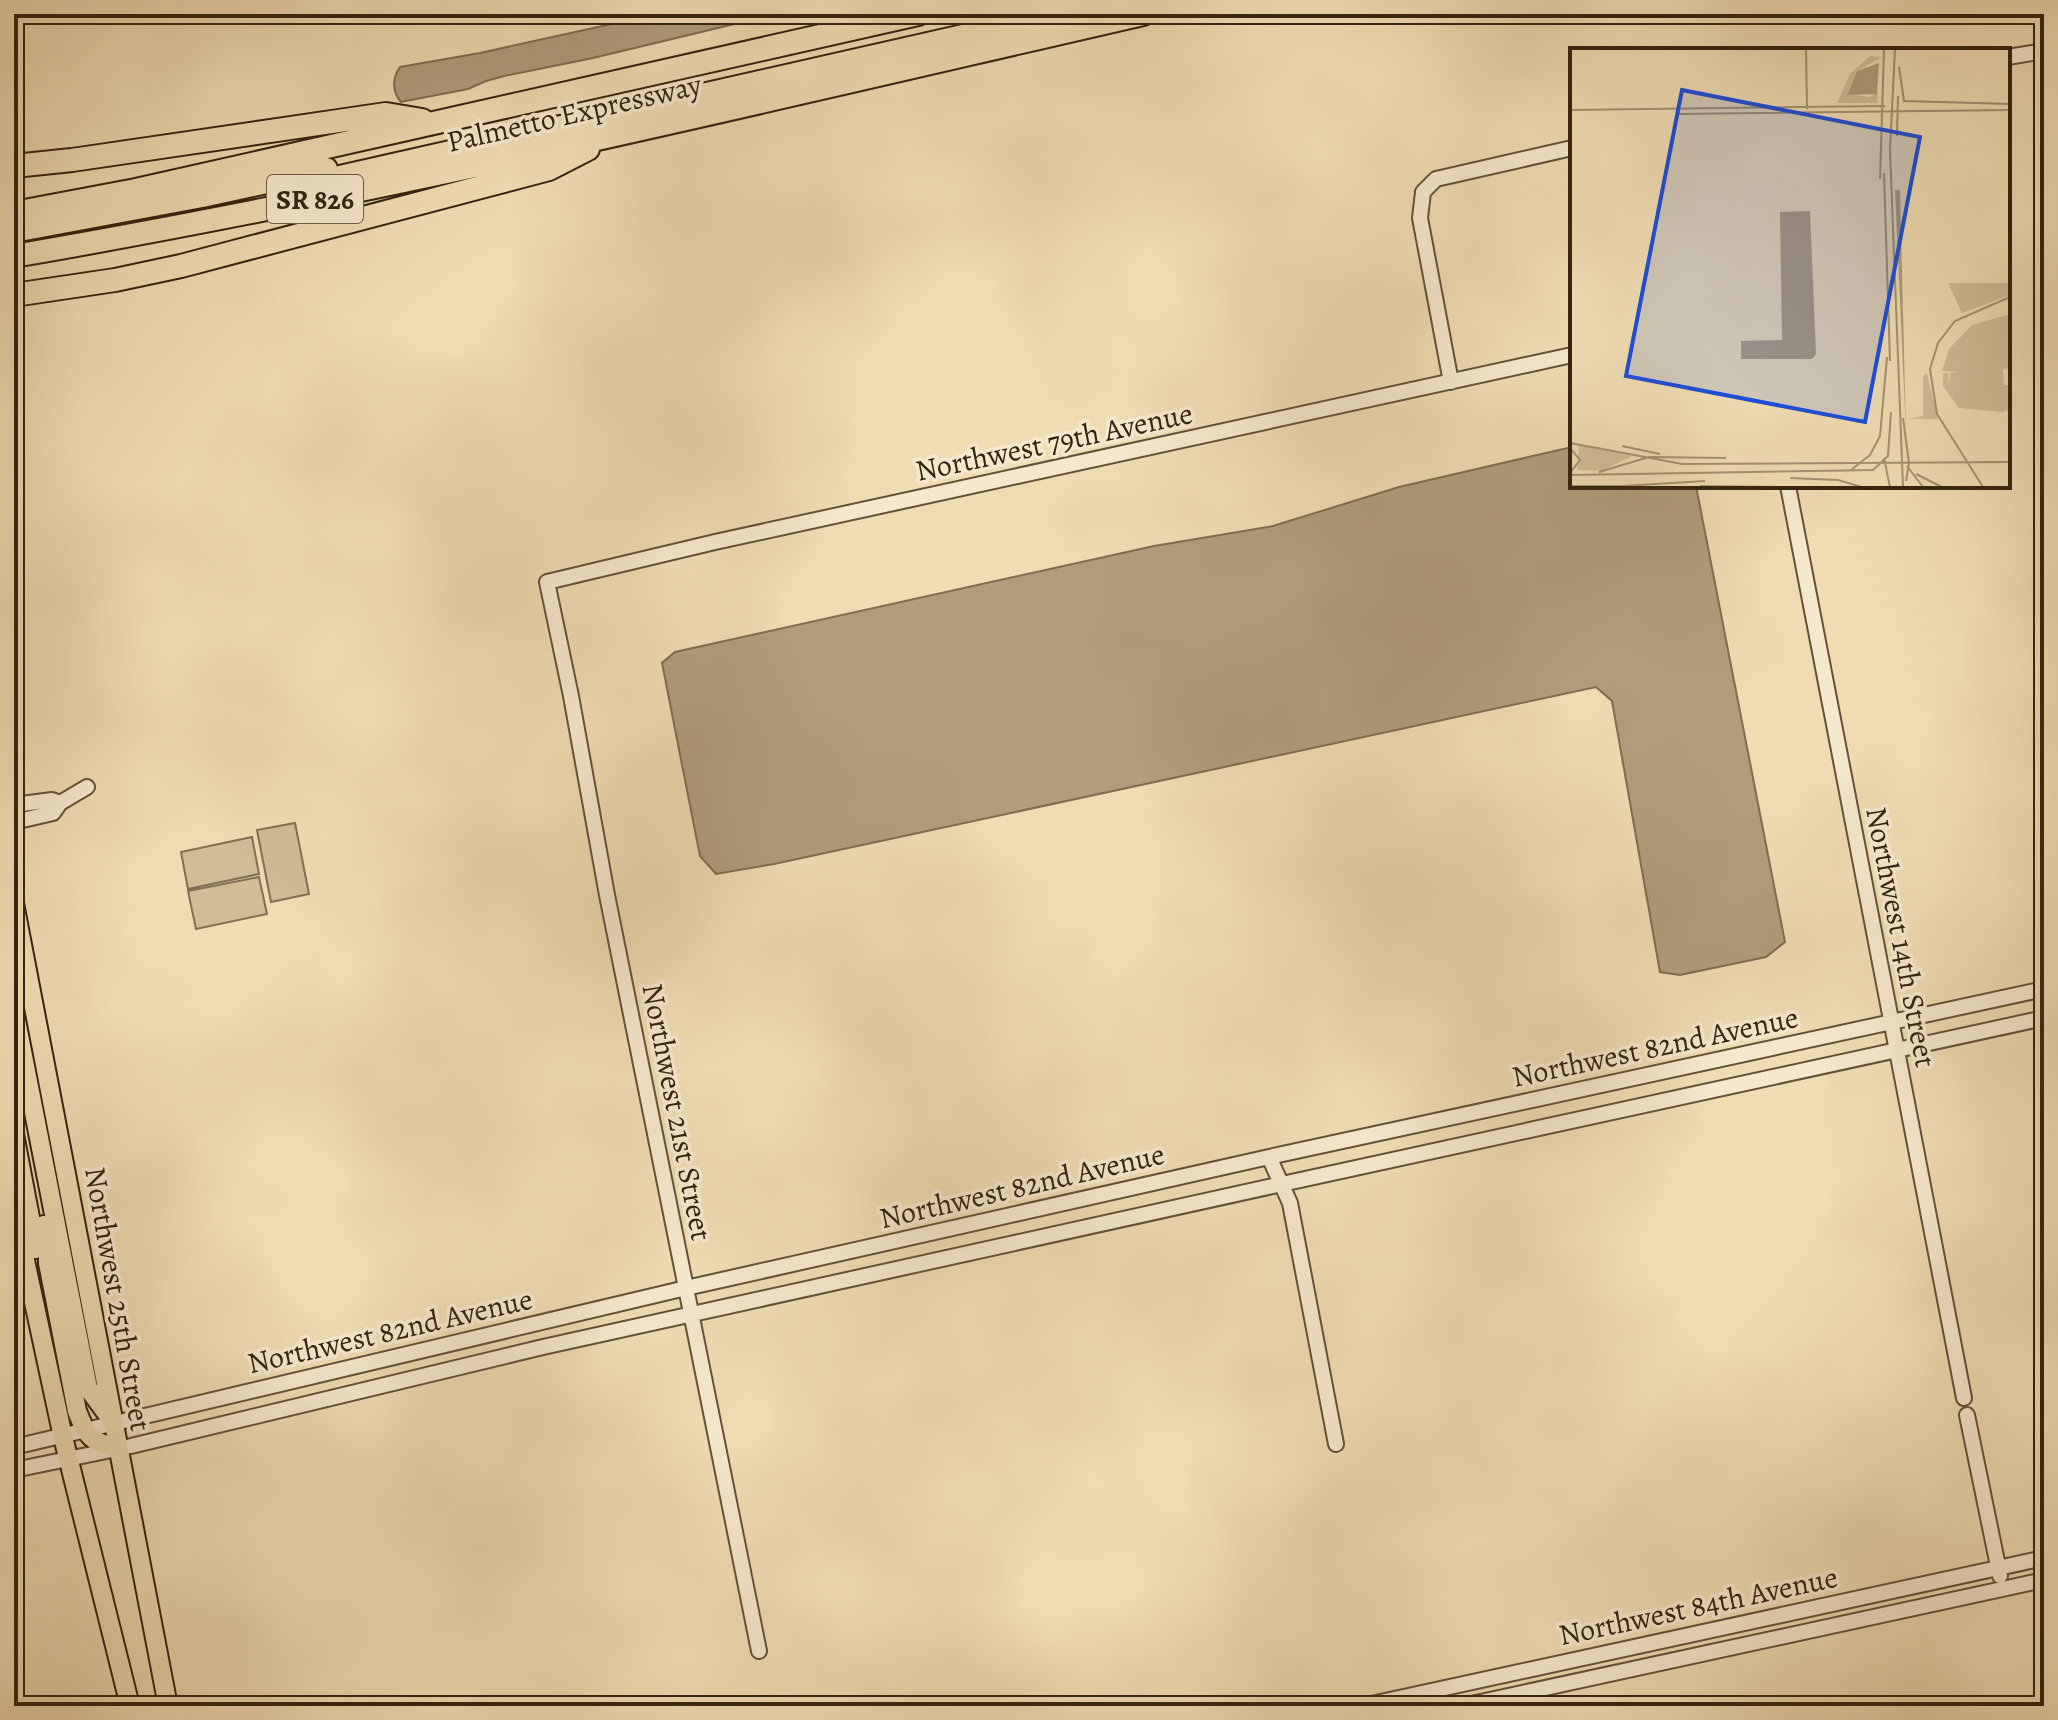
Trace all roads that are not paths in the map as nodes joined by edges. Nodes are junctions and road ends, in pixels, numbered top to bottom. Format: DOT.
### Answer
graph roads {
  1 [pos="918,14"];
  2 [pos="1002,14"];
  3 [pos="1060,14"];
  4 [pos="1143,14"];
  5 [pos="2044,51"];
  6 [pos="2010,57"];
  7 [pos="435,122"];
  8 [pos="614,135"];
  9 [pos="1570,148"];
  10 [pos="14,166"];
  11 [pos="14,213"];
  12 [pos="14,231"];
  13 [pos="14,243"];
  14 [pos="14,256"];
  15 [pos="14,295"];
  16 [pos="1570,355"];
  17 [pos="1451,382"];
  18 [pos="1788,488"];
  19 [pos="547,582"];
  20 [pos="87,787"];
  21 [pos="60,803"];
  22 [pos="14,805"];
  23 [pos="14,822"];
  24 [pos="14,903"];
  25 [pos="2044,989"];
  26 [pos="14,1010"];
  27 [pos="2044,1018"];
  28 [pos="1891,1022"];
  29 [pos="1897,1050"];
  30 [pos="14,1070"];
  31 [pos="14,1134"];
  32 [pos="1269,1157"];
  33 [pos="1282,1184"];
  34 [pos="14,1209"];
  35 [pos="33,1236"];
  36 [pos="55,1256"];
  37 [pos="686,1288"];
  38 [pos="692,1315"];
  39 [pos="383,1359"];
  40 [pos="388,1384"];
  41 [pos="1964,1398"];
  42 [pos="1967,1415"];
  43 [pos="114,1423"];
  44 [pos="85,1431"];
  45 [pos="63,1437"];
  46 [pos="1336,1444"];
  47 [pos="14,1447"];
  48 [pos="118,1449"];
  49 [pos="69,1459"];
  50 [pos="14,1470"];
  51 [pos="2044,1558"];
  52 [pos="1998,1568"];
  53 [pos="2044,1580"];
  54 [pos="2002,1589"];
  55 [pos="1859,1598"];
  56 [pos="1863,1619"];
  57 [pos="759,1651"];
  58 [pos="1396,1702"];
  59 [pos="1371,1705"];
  60 [pos="130,1706"];
  61 [pos="168,1706"];
  62 [pos="1462,1706"];
  1 -- 7 [label="highway, Palmetto Expressway / SR 826"];
  2 -- 12 [label="highway"];
  3 -- 13 [label="highway"];
  4 -- 8 [label="highway, Palmetto Expressway / SR 826"];
  5 -- 6 [label="street"];
  7 -- 10 [label="highway"];
  7 -- 11 [label="highway, Palmetto Expressway / SR 826"];
  8 -- 14 [label="highway, Palmetto Expressway / SR 826"];
  8 -- 15 [label="highway"];
  9 -- 17 [label="street"];
  16 -- 17 [label="street, Northwest 79th Avenue"];
  17 -- 19 [label="street, Northwest 79th Avenue"];
  18 -- 28 [label="street, Northwest 14th Street"];
  19 -- 37 [label="street, Northwest 21st Street"];
  20 -- 21 [label="street"];
  21 -- 22 [label="street"];
  21 -- 23 [label="street"];
  24 -- 43 [label="main road, Northwest 25th Street"];
  25 -- 28 [label="street, Northwest 82nd Avenue"];
  26 -- 36 [label="main road"];
  27 -- 29 [label="street, Northwest 82nd Avenue"];
  28 -- 29 [label="street, Northwest 14th Street"];
  28 -- 32 [label="street, Northwest 82nd Avenue"];
  29 -- 33 [label="street, Northwest 82nd Avenue"];
  29 -- 41 [label="street, Northwest 14th Street"];
  30 -- 36 [label="main road"];
  31 -- 35 [label="main road"];
  32 -- 33 [label="street"];
  32 -- 37 [label="street, Northwest 82nd Avenue"];
  33 -- 38 [label="street, Northwest 82nd Avenue"];
  33 -- 46 [label="street"];
  34 -- 45 [label="main road"];
  35 -- 36 [label="main road"];
  35 -- 45 [label="main road"];
  36 -- 43 [label="main road"];
  36 -- 44 [label="main road"];
  37 -- 38 [label="street, Northwest 21st Street"];
  37 -- 39 [label="street, Northwest 82nd Avenue"];
  38 -- 40 [label="street, Northwest 82nd Avenue"];
  38 -- 57 [label="street, Northwest 21st Street"];
  39 -- 40 [label="street"];
  39 -- 43 [label="street, Northwest 82nd Avenue"];
  40 -- 48 [label="street, Northwest 82nd Avenue"];
  42 -- 52 [label="street"];
  43 -- 44 [label="street, Northwest 82nd Avenue"];
  43 -- 48 [label="main road, Northwest 25th Street"];
  44 -- 45 [label="street, Northwest 82nd Avenue"];
  44 -- 48 [label="main road"];
  45 -- 47 [label="street, Northwest 82nd Avenue"];
  45 -- 49 [label="main road"];
  48 -- 49 [label="street, Northwest 82nd Avenue"];
  48 -- 61 [label="main road, Northwest 25th Street"];
  49 -- 50 [label="street, Northwest 82nd Avenue"];
  49 -- 60 [label="main road"];
  51 -- 52 [label="street, Northwest 84th Avenue"];
  52 -- 54 [label="street"];
  52 -- 55 [label="street, Northwest 84th Avenue"];
  53 -- 54 [label="street, Northwest 84th Avenue"];
  54 -- 56 [label="street, Northwest 84th Avenue"];
  55 -- 56 [label="street"];
  55 -- 58 [label="street, Northwest 84th Avenue"];
  56 -- 62 [label="street, Northwest 84th Avenue"];
  58 -- 59 [label="street, Northwest 84th Avenue"];
}
